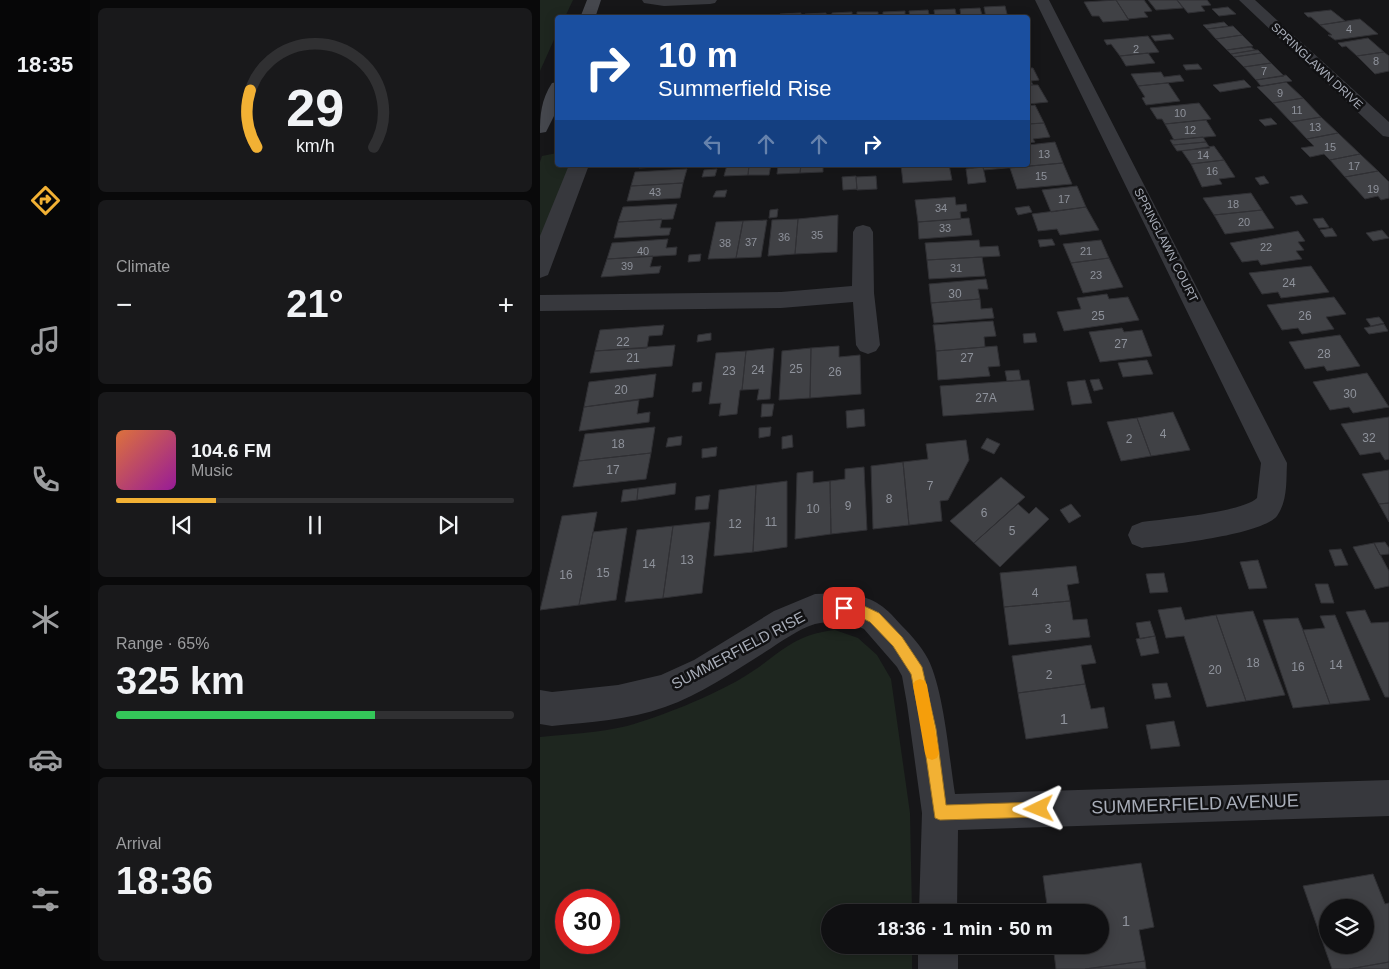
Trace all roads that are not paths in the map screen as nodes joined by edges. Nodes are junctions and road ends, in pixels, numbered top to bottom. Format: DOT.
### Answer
graph roads {
  1 [pos="594,0"];
  2 [pos="649,0"];
  3 [pos="710,0"];
  4 [pos="1042,0"];
  5 [pos="1246,0"];
  6 [pos="588,15"];
  7 [pos="555,94"];
  8 [pos="540,128"];
  9 [pos="1389,132"];
  10 [pos="578,167"];
  11 [pos="863,232"];
  12 [pos="540,270"];
  13 [pos="863,292"];
  14 [pos="540,303"];
  15 [pos="868,345"];
  16 [pos="1142,535"];
  17 [pos="540,707"];
  18 [pos="1389,798"];
  19 [pos="940,813"];
  20 [pos="938,904"];
  21 [pos="938,954"];
  22 [pos="938,969"];
  1 -- 6 [label="main road"];
  2 -- 3 [label="street"];
  4 -- 16 [label="street, SPRINGLAWN COURT"];
  5 -- 9 [label="street, SPRINGLAWN DRIVE"];
  7 -- 8 [label="main road"];
  10 -- 12 [label="street"];
  11 -- 13 [label="street"];
  13 -- 14 [label="street"];
  13 -- 15 [label="street"];
  17 -- 19 [label="street, SUMMERFIELD RISE"];
  18 -- 19 [label="street, SUMMERFIELD AVENUE"];
  19 -- 20 [label="street, SUMMERFIELD RISE"];
  21 -- 22 [label="street"];
}
